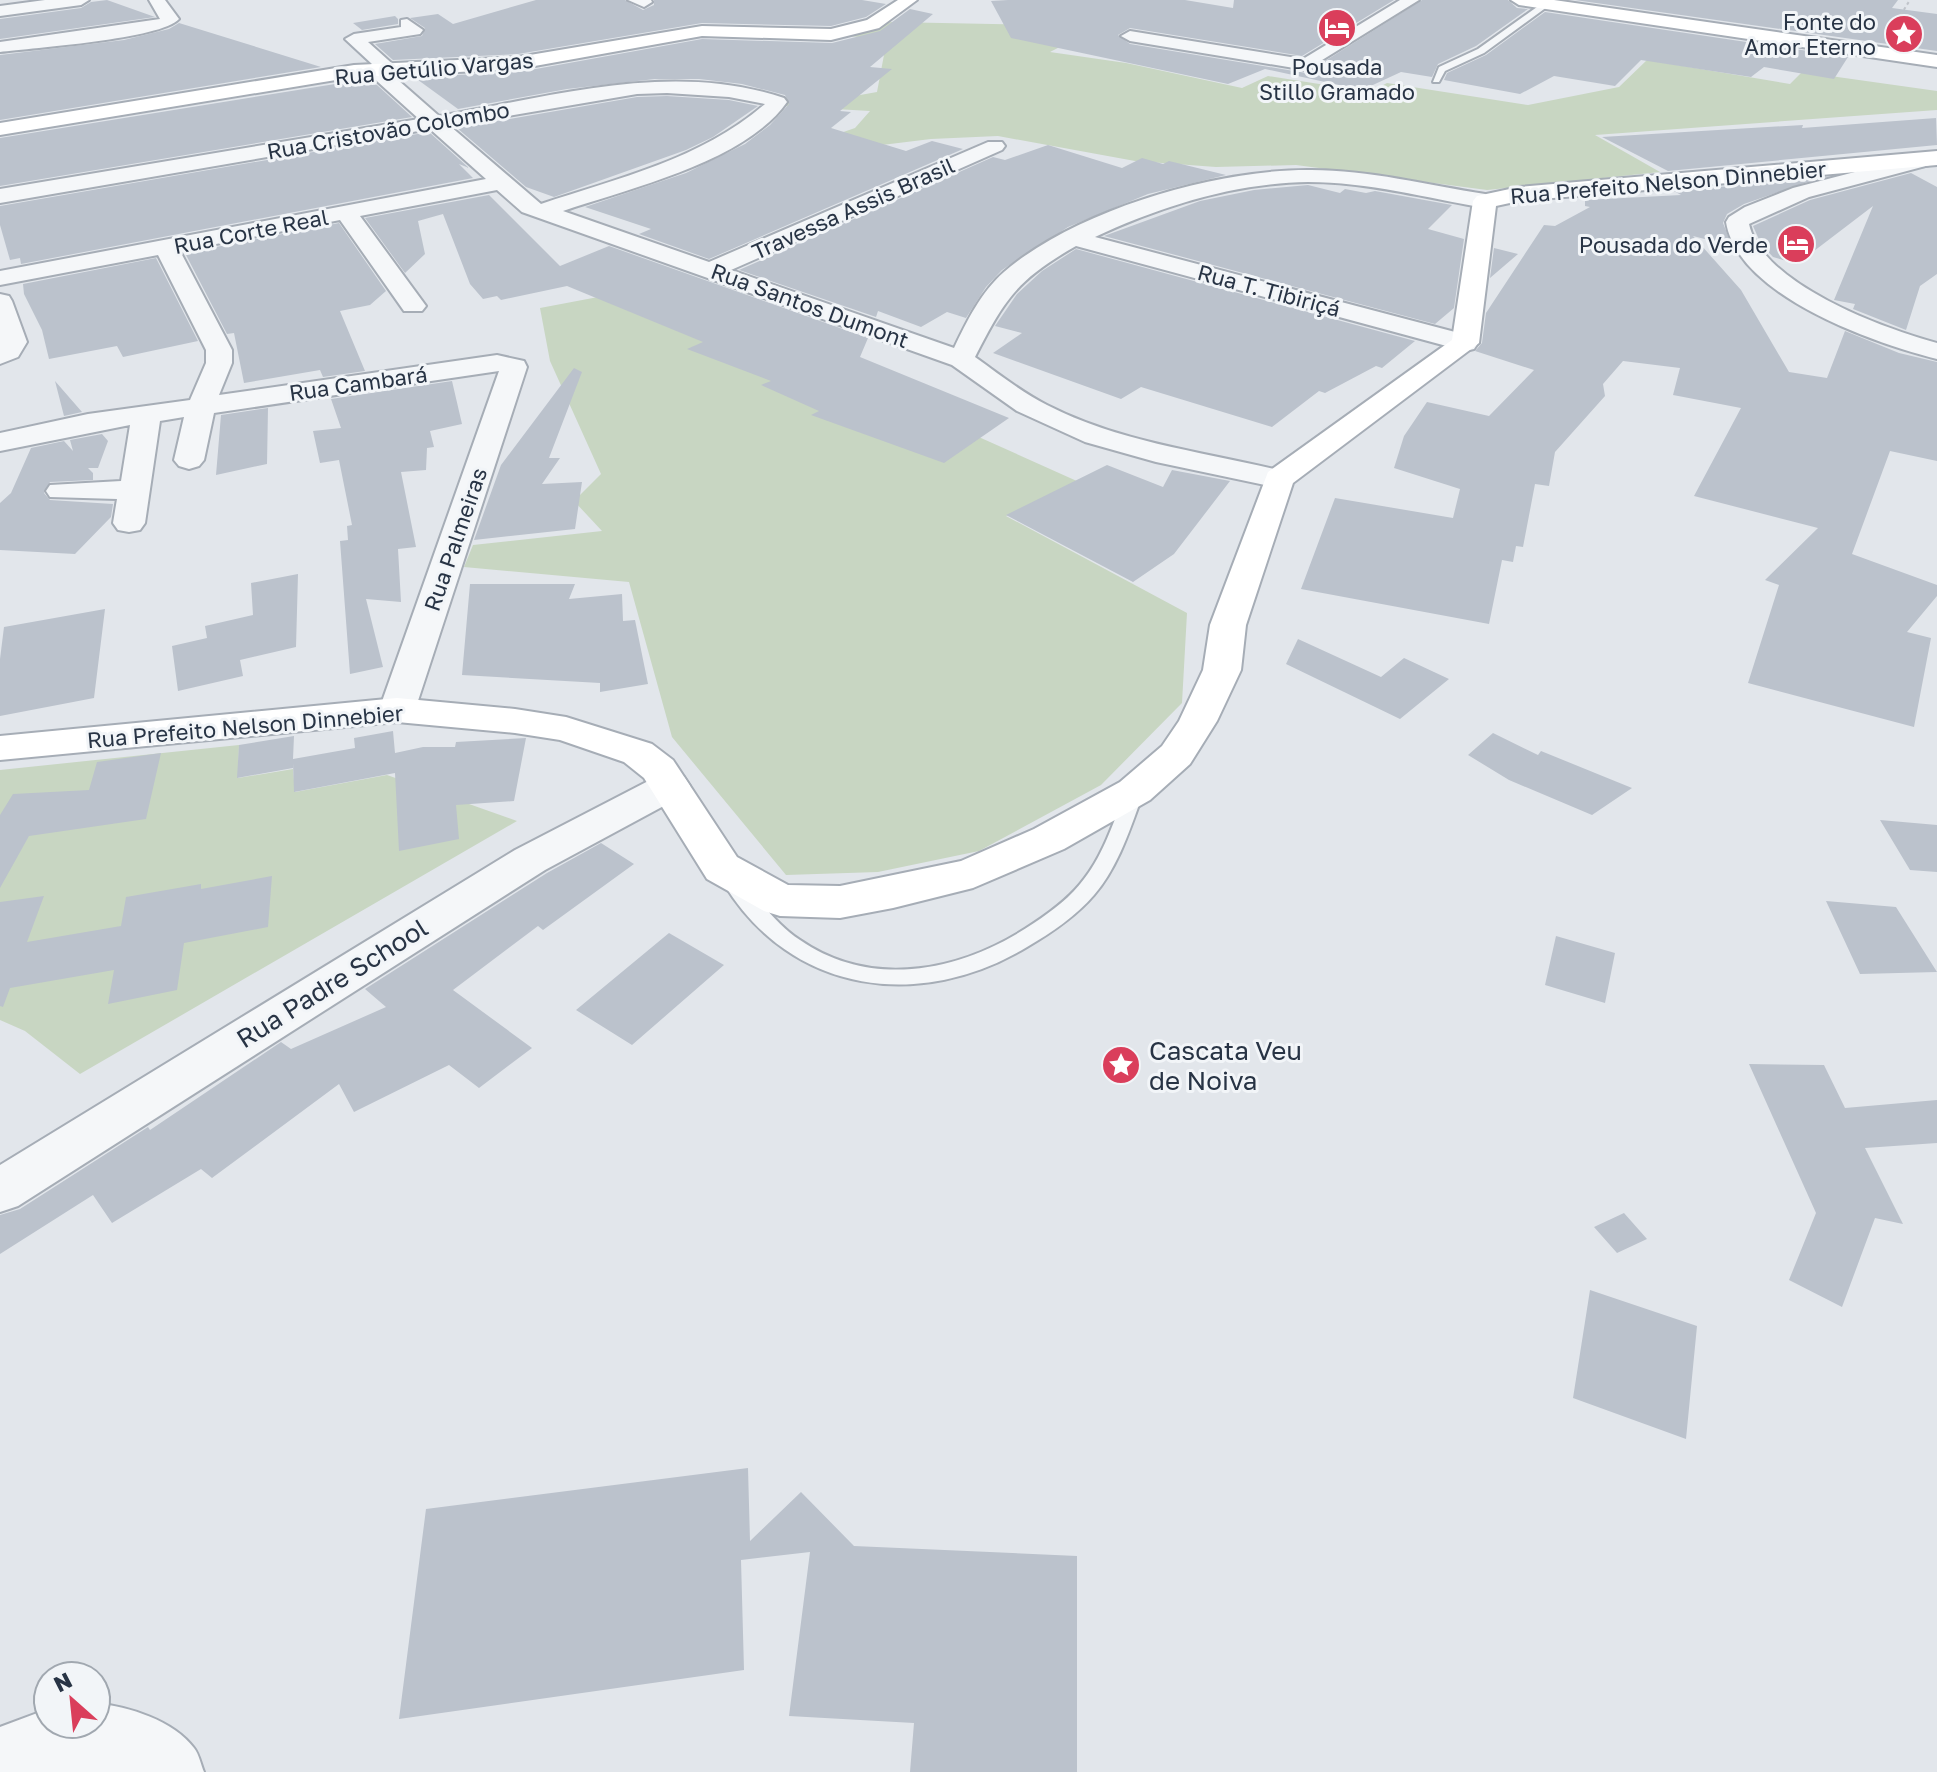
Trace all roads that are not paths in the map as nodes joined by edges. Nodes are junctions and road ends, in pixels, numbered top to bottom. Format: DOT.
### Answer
graph roads {
  1 [pos="81,0"];
  2 [pos="157,0"];
  3 [pos="909,0"];
  4 [pos="1411,0"];
  5 [pos="1519,0"];
  6 [pos="1547,4"];
  7 [pos="0,11"];
  8 [pos="407,24"];
  9 [pos="1130,36"];
  10 [pos="0,47"];
  11 [pos="1937,61"];
  12 [pos="381,69"];
  13 [pos="1436,80"];
  14 [pos="436,123"];
  15 [pos="0,129"];
  16 [pos="995,146"];
  17 [pos="1935,158"];
  18 [pos="503,182"];
  19 [pos="0,196"];
  20 [pos="1485,201"];
  21 [pos="541,211"];
  22 [pos="346,213"];
  23 [pos="1074,238"];
  24 [pos="166,247"];
  25 [pos="711,270"];
  26 [pos="0,278"];
  27 [pos="0,301"];
  28 [pos="413,306"];
  29 [pos="1465,343"];
  30 [pos="1937,351"];
  31 [pos="5,354"];
  32 [pos="961,359"];
  33 [pos="514,367"];
  34 [pos="201,406"];
  35 [pos="146,417"];
  36 [pos="0,442"];
  37 [pos="189,460"];
  38 [pos="1279,479"];
  39 [pos="134,490"];
  40 [pos="61,491"];
  41 [pos="129,523"];
  42 [pos="397,710"];
  43 [pos="0,748"];
  44 [pos="670,786"];
  45 [pos="1135,791"];
  46 [pos="722,868"];
  47 [pos="0,1191"];
  48 [pos="0,1762"];
  49 [pos="170,1772"];
  1 -- 7 [label="street"];
  2 -- 10 [label="street"];
  3 -- 12 [label="street, Rua Getúlio Vargas"];
  4 -- 9 [label="street"];
  5 -- 6 [label="street"];
  6 -- 11 [label="street"];
  6 -- 13 [label="lane"];
  8 -- 12 [label="street, Rua Santos Dumont"];
  12 -- 14 [label="street, Rua Santos Dumont"];
  12 -- 15 [label="street, Rua Getúlio Vargas"];
  14 -- 18 [label="street, Rua Santos Dumont"];
  14 -- 19 [label="street, Rua Cristovão Colombo"];
  14 -- 21 [label="street, Rua Cristovão Colombo"];
  16 -- 25 [label="street, Travessa Assis Brasil"];
  17 -- 20 [label="street, Rua Prefeito Nelson Dinnebier"];
  17 -- 30 [label="street"];
  18 -- 21 [label="street, Rua Santos Dumont"];
  18 -- 22 [label="street, Rua Corte Real"];
  20 -- 23 [label="street"];
  20 -- 29 [label="street, Rua Prefeito Nelson Dinnebier"];
  21 -- 25 [label="street, Rua Santos Dumont"];
  22 -- 24 [label="street, Rua Corte Real"];
  22 -- 28 [label="street"];
  23 -- 29 [label="street, Rua T. Tibiriçá"];
  23 -- 32 [label="street"];
  24 -- 26 [label="street, Rua Corte Real"];
  24 -- 34 [label="street"];
  25 -- 32 [label="street, Rua Santos Dumont"];
  27 -- 31 [label="street"];
  29 -- 38 [label="street"];
  32 -- 38 [label="street, Rua Santos Dumont"];
  33 -- 34 [label="street, Rua Cambará"];
  33 -- 42 [label="street, Rua Palmeiras"];
  34 -- 35 [label="street, Rua Cambará"];
  34 -- 37 [label="street"];
  35 -- 36 [label="street, Rua Cambará"];
  35 -- 39 [label="street"];
  38 -- 45 [label="street, Rua Prefeito Nelson Dinnebier"];
  39 -- 40 [label="street"];
  39 -- 41 [label="street"];
  42 -- 43 [label="street, Rua Prefeito Nelson Dinnebier"];
  42 -- 44 [label="street, Rua Prefeito Nelson Dinnebier"];
  44 -- 46 [label="street, Rua Prefeito Nelson Dinnebier"];
  44 -- 47 [label="street, Rua Padre School"];
  45 -- 46 [label="street, Rua Prefeito Nelson Dinnebier"];
  45 -- 46 [label="lane"];
  48 -- 49 [label="street"];
}
